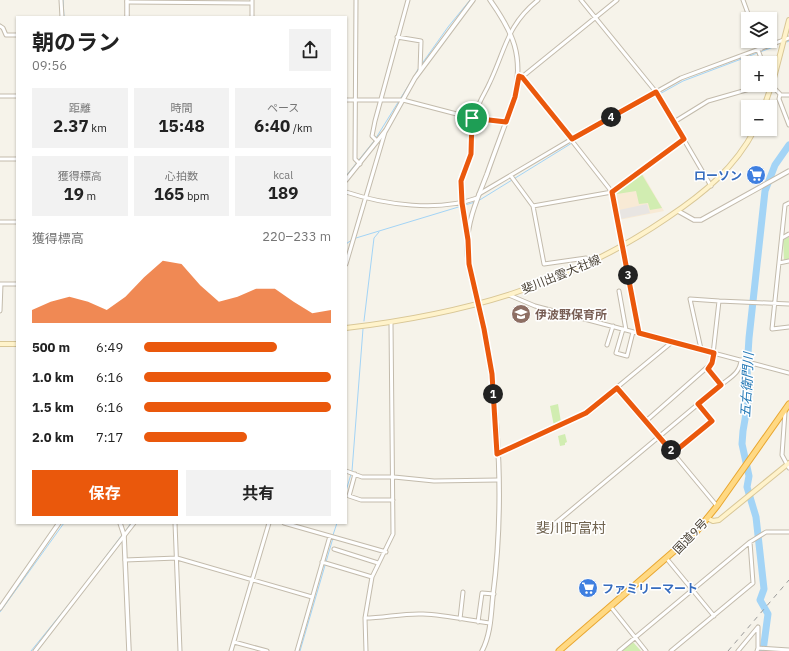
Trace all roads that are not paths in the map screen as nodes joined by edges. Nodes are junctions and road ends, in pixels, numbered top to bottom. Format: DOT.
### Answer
graph roads {
  1 [pos="61,0"];
  2 [pos="356,0"];
  3 [pos="408,0"];
  4 [pos="473,0"];
  5 [pos="490,0"];
  6 [pos="538,0"];
  7 [pos="581,0"];
  8 [pos="617,0"];
  9 [pos="743,0"];
  10 [pos="127,1"];
  11 [pos="252,1"];
  12 [pos="747,12"];
  13 [pos="62,16"];
  14 [pos="127,16"];
  15 [pos="252,16"];
  16 [pos="596,17"];
  17 [pos="789,20"];
  18 [pos="0,26"];
  19 [pos="510,31"];
  20 [pos="16,34"];
  21 [pos="397,38"];
  22 [pos="789,38"];
  23 [pos="784,40"];
  24 [pos="760,49"];
  25 [pos="762,56"];
  26 [pos="777,62"];
  27 [pos="420,71"];
  28 [pos="520,77"];
  29 [pos="777,89"];
  30 [pos="656,92"];
  31 [pos="741,92"];
  32 [pos="780,95"];
  33 [pos="789,95"];
  34 [pos="0,96"];
  35 [pos="16,96"];
  36 [pos="347,100"];
  37 [pos="355,100"];
  38 [pos="380,100"];
  39 [pos="403,100"];
  40 [pos="789,110"];
  41 [pos="784,112"];
  42 [pos="474,119"];
  43 [pos="506,122"];
  44 [pos="674,122"];
  45 [pos="789,125"];
  46 [pos="386,130"];
  47 [pos="751,136"];
  48 [pos="572,139"];
  49 [pos="684,139"];
  50 [pos="376,141"];
  51 [pos="0,159"];
  52 [pos="16,160"];
  53 [pos="360,164"];
  54 [pos="789,172"];
  55 [pos="511,176"];
  56 [pos="347,179"];
  57 [pos="711,186"];
  58 [pos="347,192"];
  59 [pos="612,192"];
  60 [pos="478,196"];
  61 [pos="364,198"];
  62 [pos="462,203"];
  63 [pos="789,203"];
  64 [pos="533,206"];
  65 [pos="678,211"];
  66 [pos="0,222"];
  67 [pos="16,222"];
  68 [pos="789,234"];
  69 [pos="782,238"];
  70 [pos="468,240"];
  71 [pos="623,246"];
  72 [pos="347,260"];
  73 [pos="789,261"];
  74 [pos="779,264"];
  75 [pos="588,265"];
  76 [pos="0,284"];
  77 [pos="16,284"];
  78 [pos="619,291"];
  79 [pos="509,295"];
  80 [pos="719,301"];
  81 [pos="479,304"];
  82 [pos="774,304"];
  83 [pos="789,304"];
  84 [pos="0,311"];
  85 [pos="391,323"];
  86 [pos="612,326"];
  87 [pos="789,327"];
  88 [pos="347,328"];
  89 [pos="625,330"];
  90 [pos="633,332"];
  91 [pos="639,333"];
  92 [pos="672,342"];
  93 [pos="0,344"];
  94 [pos="16,344"];
  95 [pos="607,345"];
  96 [pos="701,349"];
  97 [pos="714,353"];
  98 [pos="742,360"];
  99 [pos="708,369"];
  100 [pos="789,373"];
  101 [pos="721,385"];
  102 [pos="617,388"];
  103 [pos="698,404"];
  104 [pos="789,404"];
  105 [pos="785,409"];
  106 [pos="646,420"];
  107 [pos="659,436"];
  108 [pos="673,453"];
  109 [pos="497,454"];
  110 [pos="788,465"];
  111 [pos="347,471"];
  112 [pos="355,474"];
  113 [pos="394,477"];
  114 [pos="498,480"];
  115 [pos="393,500"];
  116 [pos="717,506"];
  117 [pos="707,518"];
  118 [pos="58,524"];
  119 [pos="120,524"];
  120 [pos="133,524"];
  121 [pos="175,524"];
  122 [pos="269,524"];
  123 [pos="288,524"];
  124 [pos="552,526"];
  125 [pos="789,532"];
  126 [pos="124,535"];
  127 [pos="330,536"];
  128 [pos="750,542"];
  129 [pos="334,549"];
  130 [pos="386,552"];
  131 [pos="177,558"];
  132 [pos="667,559"];
  133 [pos="125,560"];
  134 [pos="322,562"];
  135 [pos="378,563"];
  136 [pos="372,577"];
  137 [pos="252,580"];
  138 [pos="692,590"];
  139 [pos="463,592"];
  140 [pos="494,594"];
  141 [pos="312,597"];
  142 [pos="611,607"];
  143 [pos="0,608"];
  144 [pos="714,616"];
  145 [pos="365,618"];
  146 [pos="460,619"];
  147 [pos="478,622"];
  148 [pos="490,623"];
  149 [pos="635,637"];
  150 [pos="234,642"];
  151 [pos="566,645"];
  152 [pos="758,649"];
  153 [pos="789,650"];
  154 [pos="35,651"];
  155 [pos="129,651"];
  156 [pos="180,651"];
  157 [pos="231,651"];
  158 [pos="267,651"];
  159 [pos="297,651"];
  160 [pos="366,651"];
  161 [pos="482,651"];
  162 [pos="556,651"];
  163 [pos="559,651"];
  164 [pos="619,651"];
  165 [pos="646,651"];
  166 [pos="671,651"];
  167 [pos="738,651"];
  1 -- 13 [label="street"];
  2 -- 37 [label="street"];
  3 -- 21 [label="street"];
  4 -- 27 [label="street"];
  5 -- 19 [label="street"];
  6 -- 19 [label="street"];
  7 -- 16 [label="street"];
  8 -- 16 [label="street"];
  9 -- 12 [label="street"];
  10 -- 11 [label="street"];
  10 -- 14 [label="street"];
  11 -- 15 [label="street"];
  16 -- 28 [label="street"];
  16 -- 30 [label="street"];
  17 -- 23 [label="main road"];
  18 -- 20 [label="street"];
  19 -- 28 [label="street"];
  19 -- 42 [label="street"];
  21 -- 27 [label="street"];
  21 -- 38 [label="street"];
  22 -- 23 [label="street"];
  23 -- 24 [label="street"];
  23 -- 26 [label="main road"];
  24 -- 25 [label="street"];
  24 -- 30 [label="street"];
  27 -- 39 [label="street"];
  28 -- 43 [label="street"];
  28 -- 48 [label="street"];
  29 -- 32 [label="street"];
  30 -- 44 [label="street"];
  30 -- 48 [label="street"];
  31 -- 44 [label="street"];
  32 -- 33 [label="street"];
  32 -- 41 [label="street"];
  34 -- 35 [label="street"];
  36 -- 37 [label="street"];
  37 -- 38 [label="street"];
  37 -- 53 [label="street"];
  38 -- 39 [label="street"];
  38 -- 50 [label="street"];
  39 -- 42 [label="street"];
  39 -- 46 [label="street"];
  40 -- 41 [label="street"];
  41 -- 45 [label="street"];
  42 -- 43 [label="street"];
  42 -- 62 [label="street"];
  43 -- 60 [label="street"];
  44 -- 49 [label="street"];
  46 -- 50 [label="street"];
  46 -- 61 [label="street"];
  47 -- 57 [label="main road, 斐川出雲大社線"];
  48 -- 55 [label="street"];
  48 -- 59 [label="street"];
  49 -- 57 [label="street"];
  49 -- 59 [label="street"];
  50 -- 53 [label="street"];
  51 -- 52 [label="street"];
  53 -- 56 [label="street"];
  54 -- 65 [label="street"];
  55 -- 60 [label="street"];
  55 -- 64 [label="street"];
  57 -- 65 [label="main road, 斐川出雲大社線"];
  58 -- 61 [label="street"];
  59 -- 64 [label="street"];
  59 -- 71 [label="street"];
  60 -- 62 [label="street"];
  60 -- 70 [label="street"];
  61 -- 62 [label="street"];
  61 -- 72 [label="street"];
  62 -- 70 [label="street"];
  63 -- 69 [label="street"];
  64 -- 75 [label="street"];
  65 -- 71 [label="main road, 斐川出雲大社線"];
  66 -- 67 [label="street"];
  68 -- 69 [label="street"];
  69 -- 74 [label="street"];
  70 -- 81 [label="street"];
  71 -- 75 [label="main road, 斐川出雲大社線"];
  71 -- 91 [label="street"];
  73 -- 74 [label="street"];
  74 -- 82 [label="street"];
  75 -- 79 [label="main road, 斐川出雲大社線"];
  76 -- 77 [label="street"];
  76 -- 84 [label="street"];
  78 -- 89 [label="street"];
  79 -- 81 [label="main road, 斐川出雲大社線"];
  79 -- 86 [label="street"];
  80 -- 82 [label="street"];
  80 -- 96 [label="street"];
  80 -- 97 [label="street"];
  81 -- 85 [label="main road, 斐川出雲大社線"];
  81 -- 109 [label="street"];
  82 -- 83 [label="street"];
  82 -- 87 [label="street"];
  85 -- 88 [label="main road, 斐川出雲大社線"];
  85 -- 113 [label="street"];
  86 -- 89 [label="street"];
  86 -- 95 [label="street"];
  89 -- 90 [label="street"];
  89 -- 90 [label="street"];
  90 -- 91 [label="street"];
  91 -- 92 [label="street"];
  92 -- 96 [label="street"];
  92 -- 102 [label="street"];
  93 -- 94 [label="main road"];
  96 -- 97 [label="street"];
  97 -- 98 [label="street"];
  97 -- 99 [label="street"];
  98 -- 100 [label="street"];
  98 -- 101 [label="street"];
  99 -- 101 [label="street"];
  99 -- 106 [label="street"];
  101 -- 103 [label="street"];
  102 -- 106 [label="street"];
  102 -- 109 [label="street"];
  103 -- 107 [label="street"];
  103 -- 108 [label="street"];
  104 -- 105 [label="highway, 国道9号"];
  105 -- 110 [label="street"];
  105 -- 116 [label="highway, 国道9号"];
  106 -- 107 [label="street"];
  107 -- 108 [label="street"];
  107 -- 124 [label="street"];
  108 -- 116 [label="street"];
  109 -- 114 [label="street"];
  110 -- 117 [label="main road"];
  111 -- 112 [label="street"];
  112 -- 113 [label="street"];
  112 -- 115 [label="street"];
  113 -- 114 [label="street"];
  113 -- 115 [label="street"];
  114 -- 140 [label="street"];
  115 -- 130 [label="street"];
  116 -- 117 [label="highway, 国道9号"];
  117 -- 132 [label="highway, 国道9号"];
  118 -- 143 [label="street"];
  119 -- 126 [label="street"];
  120 -- 126 [label="street"];
  121 -- 131 [label="street"];
  122 -- 137 [label="street"];
  123 -- 127 [label="street"];
  125 -- 128 [label="street"];
  126 -- 133 [label="street"];
  126 -- 154 [label="street"];
  127 -- 130 [label="street"];
  127 -- 134 [label="street"];
  128 -- 138 [label="street"];
  128 -- 144 [label="street"];
  129 -- 135 [label="street"];
  130 -- 135 [label="street"];
  131 -- 133 [label="street"];
  131 -- 137 [label="street"];
  131 -- 156 [label="street"];
  132 -- 138 [label="street"];
  132 -- 142 [label="highway, 国道9号"];
  133 -- 155 [label="street"];
  134 -- 136 [label="street"];
  134 -- 141 [label="street"];
  135 -- 136 [label="street"];
  136 -- 145 [label="street"];
  137 -- 141 [label="street"];
  137 -- 150 [label="street"];
  138 -- 144 [label="street"];
  138 -- 149 [label="street"];
  139 -- 146 [label="street"];
  140 -- 147 [label="street"];
  140 -- 148 [label="street"];
  141 -- 159 [label="street"];
  142 -- 149 [label="street"];
  142 -- 151 [label="highway, 国道9号"];
  144 -- 166 [label="street"];
  145 -- 146 [label="street"];
  145 -- 160 [label="street"];
  146 -- 147 [label="street"];
  147 -- 148 [label="street"];
  148 -- 161 [label="street"];
  149 -- 164 [label="street"];
  149 -- 165 [label="street"];
  150 -- 157 [label="street"];
  150 -- 158 [label="street"];
  151 -- 162 [label="highway, 国道9号"];
  151 -- 163 [label="highway, 国道9号"];
  152 -- 153 [label="street"];
  152 -- 167 [label="street"];
}
